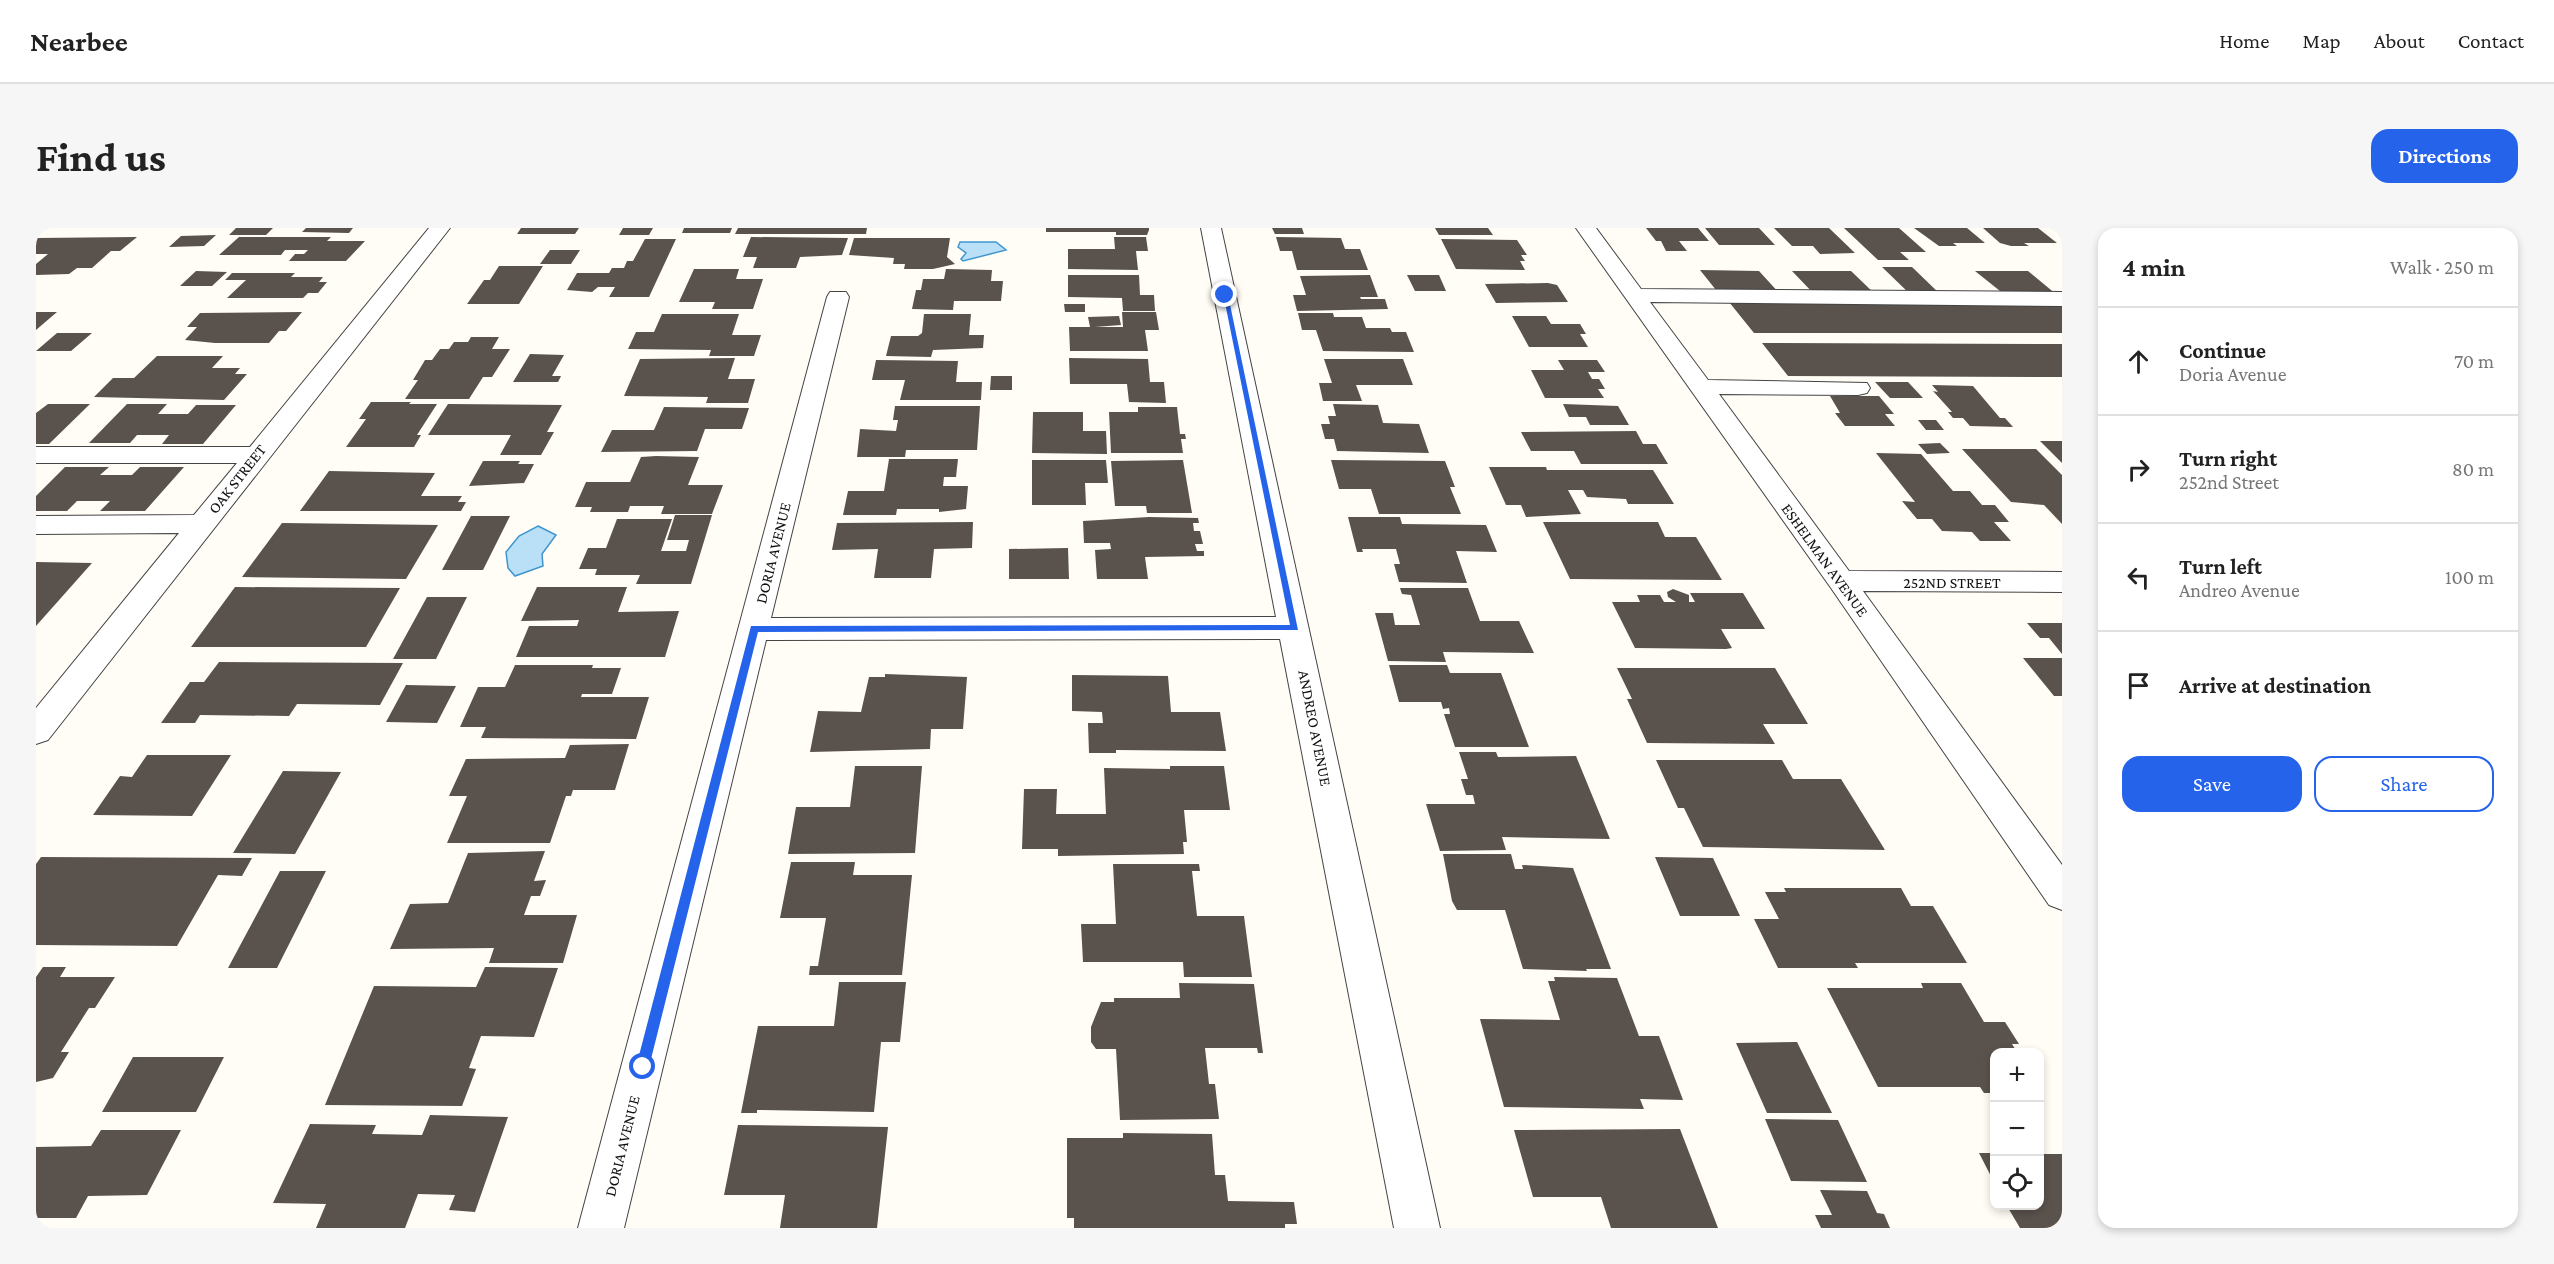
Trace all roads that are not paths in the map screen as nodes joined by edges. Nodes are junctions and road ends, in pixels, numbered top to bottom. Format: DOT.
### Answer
graph roads {
  1 [pos="440,228"];
  2 [pos="1211,228"];
  3 [pos="1586,228"];
  4 [pos="1635,296"];
  5 [pos="838,297"];
  6 [pos="2062,299"];
  7 [pos="1701,387"];
  8 [pos="1858,388"];
  9 [pos="36,455"];
  10 [pos="256,455"];
  11 [pos="202,524"];
  12 [pos="36,525"];
  13 [pos="1841,581"];
  14 [pos="2062,582"];
  15 [pos="1295,628"];
  16 [pos="754,629"];
  17 [pos="36,731"];
  18 [pos="2062,894"];
  19 [pos="601,1228"];
  20 [pos="1417,1228"];
  1 -- 10 [label="street, OAK STREET"];
  2 -- 15 [label="street, ANDREO AVENUE"];
  3 -- 4 [label="street, ESHELMAN AVENUE"];
  4 -- 6 [label="street"];
  4 -- 7 [label="street, ESHELMAN AVENUE"];
  5 -- 16 [label="street, DORIA AVENUE"];
  7 -- 8 [label="street"];
  7 -- 13 [label="street, ESHELMAN AVENUE"];
  9 -- 10 [label="street"];
  10 -- 11 [label="street, OAK STREET"];
  11 -- 12 [label="street"];
  11 -- 17 [label="street, OAK STREET"];
  13 -- 14 [label="street, 252ND STREET"];
  13 -- 18 [label="street, ESHELMAN AVENUE"];
  15 -- 16 [label="street"];
  15 -- 20 [label="street, ANDREO AVENUE"];
  16 -- 19 [label="street, DORIA AVENUE"];
}
